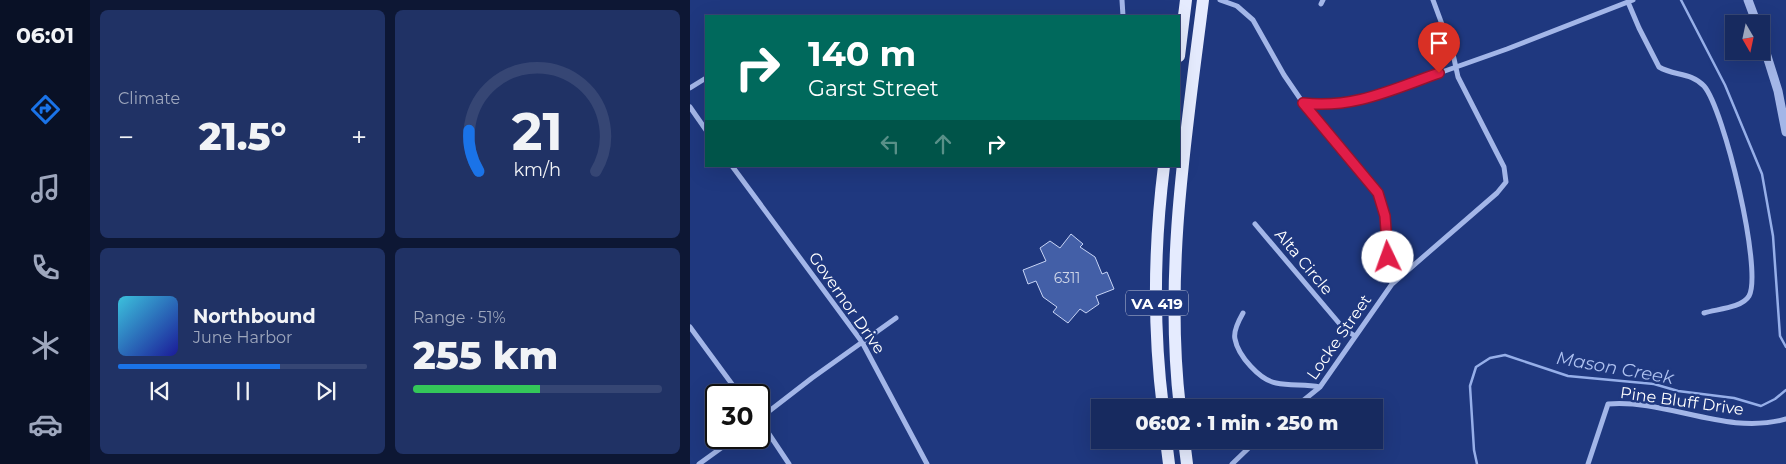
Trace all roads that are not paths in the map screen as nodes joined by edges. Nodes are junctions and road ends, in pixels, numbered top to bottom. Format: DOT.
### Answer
graph roads {
  1 [pos="1122,0"];
  2 [pos="1186,0"];
  3 [pos="1203,0"];
  4 [pos="1220,0"];
  5 [pos="1433,0"];
  6 [pos="1748,0"];
  7 [pos="1630,1"];
  8 [pos="1123,15"];
  9 [pos="1754,15"];
  10 [pos="1180,48"];
  11 [pos="1768,60"];
  12 [pos="1455,67"];
  13 [pos="705,79"];
  14 [pos="690,88"];
  15 [pos="1303,103"];
  16 [pos="690,107"];
  17 [pos="705,129"];
  18 [pos="1786,132"];
  19 [pos="733,167"];
  20 [pos="1164,167"];
  21 [pos="1255,224"];
  22 [pos="1392,284"];
  23 [pos="1242,313"];
  24 [pos="1704,313"];
  25 [pos="896,318"];
  26 [pos="690,328"];
  27 [pos="1355,336"];
  28 [pos="862,342"];
  29 [pos="732,384"];
  30 [pos="1320,387"];
  31 [pos="1161,399"];
  32 [pos="1179,399"];
  33 [pos="1305,399"];
  34 [pos="770,411"];
  35 [pos="1786,419"];
  36 [pos="770,436"];
  37 [pos="720,449"];
  38 [pos="1168,449"];
  39 [pos="1185,449"];
  40 [pos="1248,449"];
  41 [pos="700,464"];
  42 [pos="789,464"];
  43 [pos="927,464"];
  44 [pos="1170,464"];
  45 [pos="1187,464"];
  46 [pos="1232,464"];
  47 [pos="1588,464"];
  1 -- 8 [label="street"];
  2 -- 10 [label="main road"];
  3 -- 32 [label="main road, VA 419"];
  4 -- 15 [label="street"];
  5 -- 12 [label="street"];
  6 -- 9 [label="street"];
  7 -- 12 [label="street"];
  7 -- 24 [label="street"];
  11 -- 18 [label="street"];
  12 -- 15 [label="street"];
  12 -- 22 [label="street, Locke Street"];
  13 -- 14 [label="street"];
  15 -- 22 [label="street"];
  16 -- 17 [label="street"];
  19 -- 28 [label="street, Governor Drive"];
  20 -- 31 [label="main road, VA 419"];
  21 -- 27 [label="street, Alta Circle"];
  22 -- 27 [label="street, Locke Street"];
  23 -- 30 [label="street"];
  25 -- 28 [label="street"];
  26 -- 29 [label="street"];
  27 -- 30 [label="street, Locke Street"];
  28 -- 34 [label="street"];
  28 -- 43 [label="street, Governor Drive"];
  30 -- 33 [label="street, Locke Street"];
  35 -- 47 [label="street, Pine Bluff Drive"];
  36 -- 42 [label="street"];
  37 -- 41 [label="street"];
  38 -- 44 [label="main road"];
  39 -- 45 [label="main road"];
  40 -- 46 [label="street"];
}
